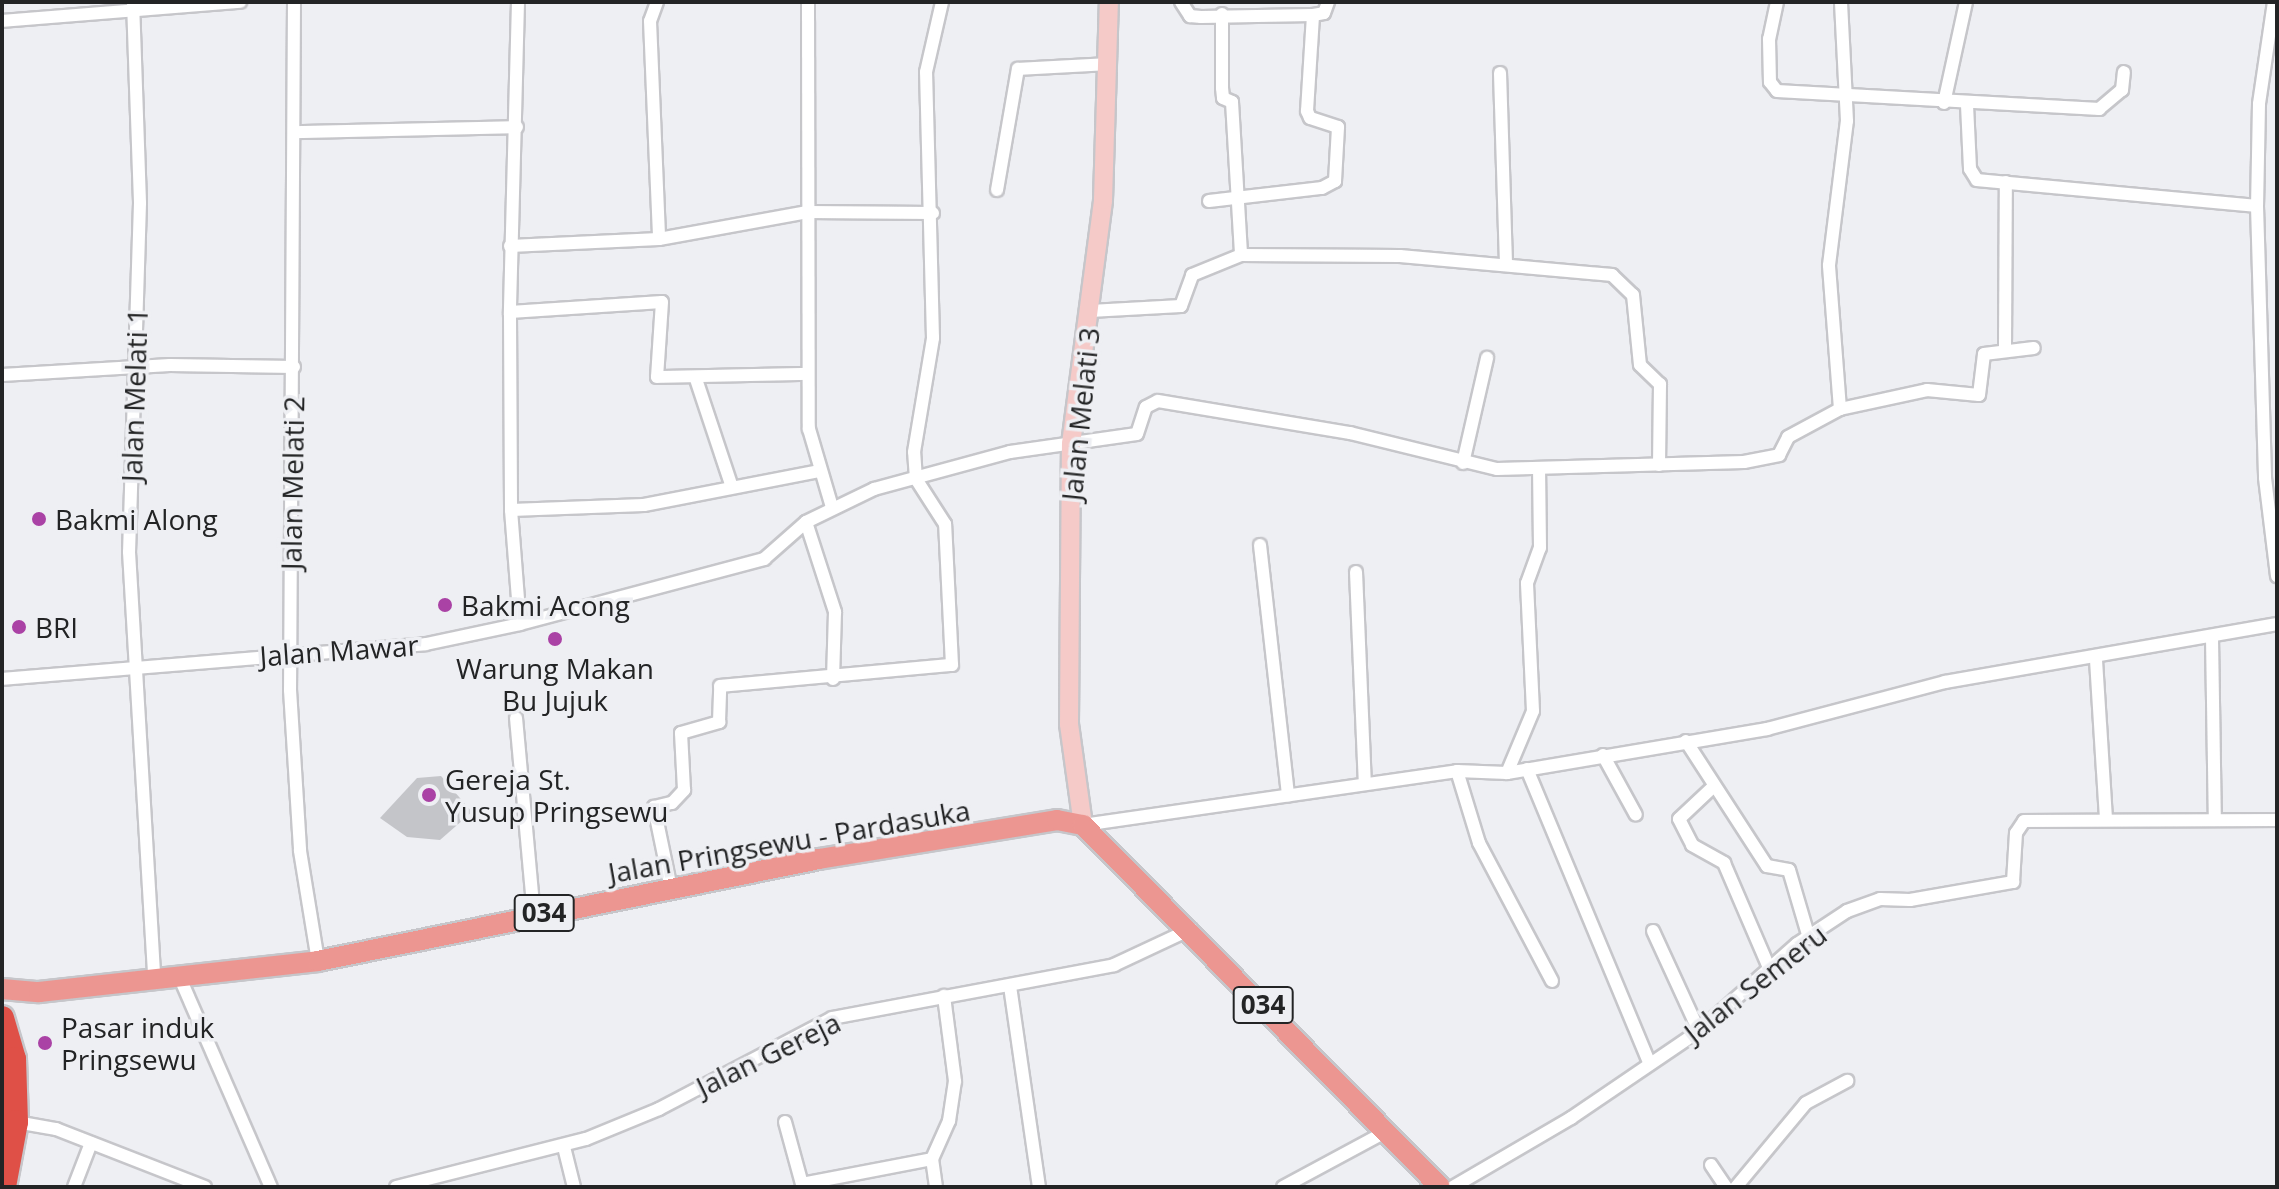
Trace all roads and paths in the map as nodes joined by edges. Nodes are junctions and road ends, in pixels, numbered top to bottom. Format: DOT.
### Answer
graph roads {
  1 [pos="240,2"];
  2 [pos="294,2"];
  3 [pos="518,2"];
  4 [pos="657,2"];
  5 [pos="808,2"];
  6 [pos="942,2"];
  7 [pos="1109,2"];
  8 [pos="1181,2"];
  9 [pos="1328,2"];
  10 [pos="1777,2"];
  11 [pos="1841,2"];
  12 [pos="1966,2"];
  13 [pos="2274,2"];
  14 [pos="132,6"];
  15 [pos="1222,14"];
  16 [pos="1313,15"];
  17 [pos="2,21"];
  18 [pos="1108,64"];
  19 [pos="2124,72"];
  20 [pos="1500,73"];
  21 [pos="1845,96"];
  22 [pos="1944,103"];
  23 [pos="1967,105"];
  24 [pos="517,127"];
  25 [pos="298,132"];
  26 [pos="2006,182"];
  27 [pos="997,190"];
  28 [pos="1209,201"];
  29 [pos="1239,201"];
  30 [pos="2257,206"];
  31 [pos="808,212"];
  32 [pos="933,213"];
  33 [pos="659,239"];
  34 [pos="510,246"];
  35 [pos="1241,255"];
  36 [pos="1506,264"];
  37 [pos="1090,311"];
  38 [pos="510,312"];
  39 [pos="2005,347"];
  40 [pos="2034,348"];
  41 [pos="1487,358"];
  42 [pos="132,366"];
  43 [pos="294,367"];
  44 [pos="806,374"];
  45 [pos="2,375"];
  46 [pos="696,379"];
  47 [pos="1840,409"];
  48 [pos="1071,444"];
  49 [pos="1463,463"];
  50 [pos="1659,465"];
  51 [pos="1539,470"];
  52 [pos="819,471"];
  53 [pos="916,479"];
  54 [pos="732,487"];
  55 [pos="832,507"];
  56 [pos="511,510"];
  57 [pos="806,522"];
  58 [pos="1260,545"];
  59 [pos="1356,572"];
  60 [pos="2277,576"];
  61 [pos="520,624"];
  62 [pos="2277,624"];
  63 [pos="2212,638"];
  64 [pos="291,655"];
  65 [pos="2096,660"];
  66 [pos="135,666"];
  67 [pos="2,679"];
  68 [pos="833,679"];
  69 [pos="516,718"];
  70 [pos="1686,741"];
  71 [pos="1603,755"];
  72 [pos="1527,769"];
  73 [pos="1457,771"];
  74 [pos="1507,773"];
  75 [pos="1365,784"];
  76 [pos="1714,786"];
  77 [pos="1288,795"];
  78 [pos="1636,815"];
  79 [pos="2106,819"];
  80 [pos="2215,820"];
  81 [pos="2277,820"];
  82 [pos="1083,825"];
  83 [pos="671,889"];
  84 [pos="534,915"];
  85 [pos="1191,929"];
  86 [pos="1653,931"];
  87 [pos="1809,938"];
  88 [pos="318,961"];
  89 [pos="1770,970"];
  90 [pos="154,978"];
  91 [pos="180,978"];
  92 [pos="1552,981"];
  93 [pos="1010,986"];
  94 [pos="2,989"];
  95 [pos="944,996"];
  96 [pos="2,1018"];
  97 [pos="1699,1031"];
  98 [pos="1649,1062"];
  99 [pos="1847,1081"];
  100 [pos="16,1122"];
  101 [pos="785,1122"];
  102 [pos="1385,1132"];
  103 [pos="91,1143"];
  104 [pos="564,1147"];
  105 [pos="932,1159"];
  106 [pos="1711,1165"];
  107 [pos="4,1187"];
  108 [pos="74,1187"];
  109 [pos="205,1187"];
  110 [pos="271,1187"];
  111 [pos="396,1187"];
  112 [pos="574,1187"];
  113 [pos="936,1187"];
  114 [pos="1039,1187"];
  115 [pos="1283,1187"];
  116 [pos="1440,1187"];
  117 [pos="1453,1187"];
  118 [pos="1726,1187"];
  119 [pos="1736,1187"];
  1 -- 14 [label="street"];
  2 -- 25 [label="street, Jalan Melati 2"];
  3 -- 24 [label="street"];
  4 -- 33 [label="street"];
  5 -- 31 [label="street"];
  6 -- 32 [label="street"];
  7 -- 18 [label="street, Jalan Melati 3"];
  8 -- 15 [label="street"];
  9 -- 16 [label="street"];
  10 -- 21 [label="street"];
  11 -- 21 [label="street"];
  12 -- 22 [label="street"];
  13 -- 30 [label="street"];
  14 -- 17 [label="street"];
  14 -- 42 [label="street, Jalan Melati 1"];
  15 -- 16 [label="street"];
  15 -- 29 [label="street"];
  16 -- 29 [label="street"];
  18 -- 27 [label="street"];
  18 -- 37 [label="street, Jalan Melati 3"];
  19 -- 23 [label="street"];
  20 -- 36 [label="street"];
  21 -- 22 [label="street"];
  21 -- 47 [label="street"];
  22 -- 23 [label="street"];
  23 -- 26 [label="street"];
  24 -- 25 [label="street"];
  24 -- 34 [label="street"];
  25 -- 43 [label="street, Jalan Melati 2"];
  26 -- 30 [label="street"];
  26 -- 39 [label="street"];
  28 -- 29 [label="street"];
  29 -- 35 [label="street"];
  30 -- 60 [label="street"];
  31 -- 32 [label="street"];
  31 -- 33 [label="street"];
  31 -- 44 [label="street"];
  32 -- 53 [label="street"];
  33 -- 34 [label="street"];
  34 -- 38 [label="street"];
  35 -- 36 [label="street"];
  35 -- 37 [label="street"];
  36 -- 50 [label="street"];
  37 -- 48 [label="street, Jalan Melati 3"];
  38 -- 46 [label="street"];
  38 -- 56 [label="street"];
  39 -- 40 [label="street"];
  39 -- 47 [label="street"];
  41 -- 49 [label="street"];
  42 -- 43 [label="street"];
  42 -- 45 [label="street"];
  42 -- 66 [label="street, Jalan Melati 1"];
  43 -- 64 [label="street, Jalan Melati 2"];
  44 -- 46 [label="street"];
  44 -- 52 [label="street"];
  46 -- 54 [label="street"];
  47 -- 50 [label="street"];
  48 -- 49 [label="street, Jalan Mawar"];
  48 -- 53 [label="street, Jalan Mawar"];
  48 -- 82 [label="street, Jalan Melati 3"];
  49 -- 51 [label="street"];
  50 -- 51 [label="street"];
  51 -- 74 [label="street"];
  52 -- 54 [label="street"];
  52 -- 55 [label="street"];
  53 -- 55 [label="street, Jalan Mawar"];
  53 -- 68 [label="street"];
  54 -- 56 [label="street"];
  55 -- 57 [label="street, Jalan Mawar"];
  56 -- 61 [label="street"];
  57 -- 61 [label="street, Jalan Mawar"];
  57 -- 68 [label="street"];
  58 -- 77 [label="street"];
  59 -- 75 [label="street"];
  61 -- 64 [label="street, Jalan Mawar"];
  62 -- 63 [label="street"];
  63 -- 65 [label="street"];
  63 -- 80 [label="street"];
  64 -- 66 [label="street, Jalan Mawar"];
  64 -- 88 [label="street, Jalan Melati 2"];
  65 -- 70 [label="street"];
  65 -- 79 [label="street"];
  66 -- 67 [label="street, Jalan Mawar"];
  66 -- 90 [label="street, Jalan Melati 1"];
  68 -- 83 [label="street"];
  69 -- 84 [label="street"];
  70 -- 71 [label="street"];
  70 -- 76 [label="street"];
  71 -- 72 [label="street"];
  71 -- 78 [label="street"];
  72 -- 74 [label="street"];
  72 -- 98 [label="street"];
  73 -- 74 [label="street"];
  73 -- 75 [label="street"];
  73 -- 92 [label="street"];
  75 -- 77 [label="street"];
  76 -- 87 [label="street"];
  76 -- 89 [label="street"];
  77 -- 82 [label="street"];
  79 -- 80 [label="street, Jalan Semeru"];
  79 -- 87 [label="street, Jalan Semeru"];
  80 -- 81 [label="street, Jalan Semeru"];
  82 -- 83 [label="main road, Jalan Pringsewu - Pardasuka / 034"];
  82 -- 85 [label="main road, 034"];
  83 -- 84 [label="main road, Jalan Pringsewu - Pardasuka / 034"];
  84 -- 88 [label="main road, Jalan Pringsewu - Pardasuka / 034"];
  85 -- 93 [label="street, Jalan Gereja"];
  85 -- 102 [label="main road, 034"];
  86 -- 97 [label="street"];
  87 -- 89 [label="street, Jalan Semeru"];
  88 -- 91 [label="main road, Jalan Pringsewu - Pardasuka / 034"];
  89 -- 97 [label="street, Jalan Semeru"];
  90 -- 91 [label="main road, Jalan Pringsewu - Pardasuka / 034"];
  90 -- 94 [label="main road, Jalan Pringsewu - Pardasuka / 034"];
  91 -- 110 [label="street"];
  93 -- 95 [label="street, Jalan Gereja"];
  93 -- 114 [label="street"];
  95 -- 104 [label="street, Jalan Gereja"];
  95 -- 105 [label="street"];
  96 -- 100 [label="highway"];
  97 -- 98 [label="street, Jalan Semeru"];
  98 -- 117 [label="street, Jalan Semeru"];
  99 -- 119 [label="street"];
  100 -- 103 [label="street"];
  100 -- 107 [label="highway"];
  101 -- 105 [label="street"];
  102 -- 115 [label="street"];
  102 -- 116 [label="main road, 034"];
  103 -- 108 [label="street"];
  103 -- 109 [label="street"];
  104 -- 111 [label="street, Jalan Gereja"];
  104 -- 112 [label="street"];
  105 -- 113 [label="street"];
  106 -- 118 [label="street"];
}
